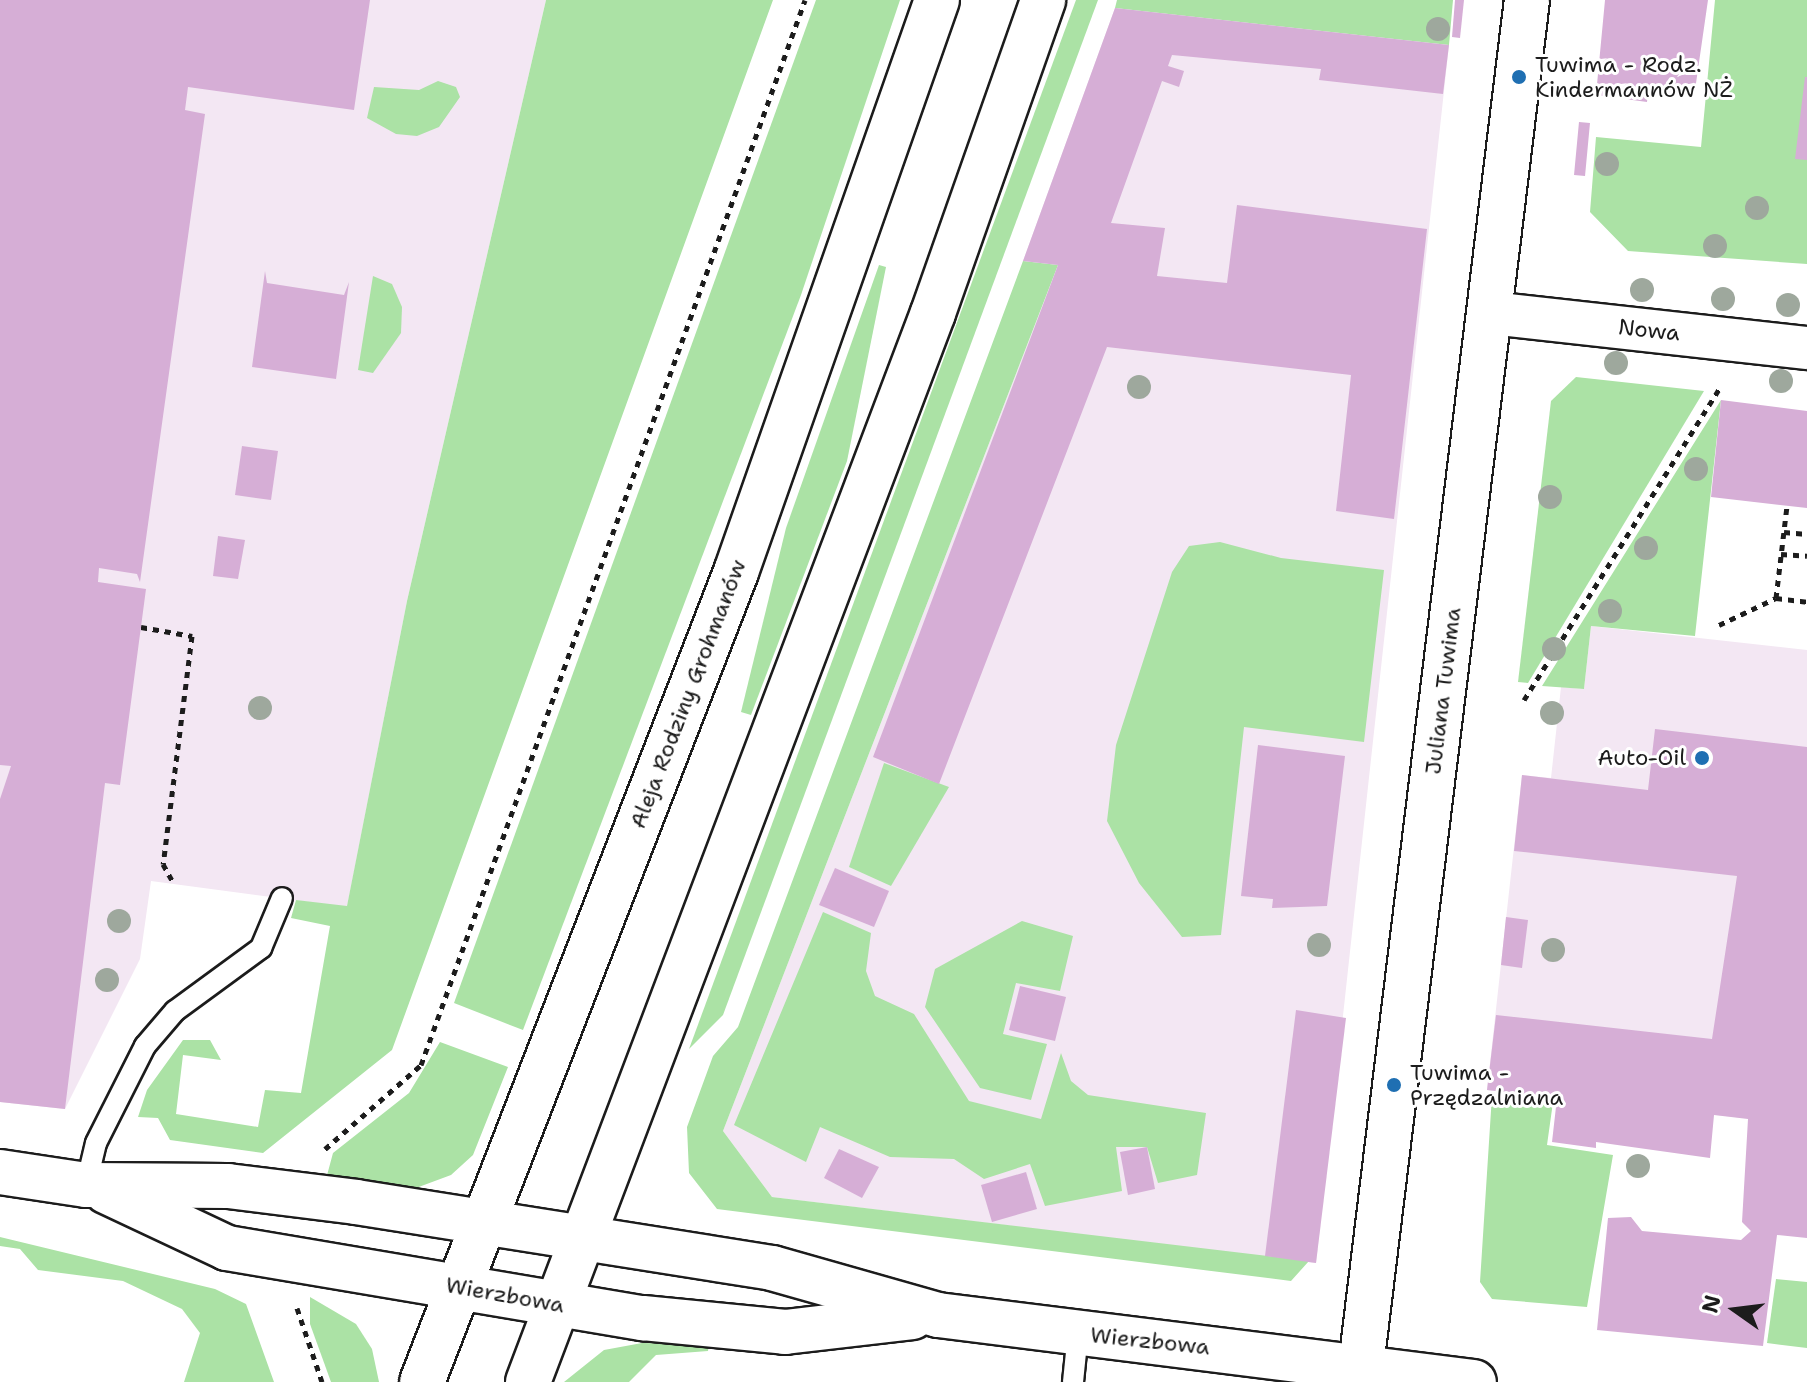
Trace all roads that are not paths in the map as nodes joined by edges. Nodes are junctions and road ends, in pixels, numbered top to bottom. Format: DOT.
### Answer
graph roads {
  1 [pos="937,0"];
  2 [pos="1043,0"];
  3 [pos="1527,0"];
  4 [pos="1490,313"];
  5 [pos="1807,348"];
  6 [pos="282,898"];
  7 [pos="0,1172"];
  8 [pos="86,1185"];
  9 [pos="482,1223"];
  10 [pos="583,1240"];
  11 [pos="459,1287"];
  12 [pos="558,1304"];
  13 [pos="938,1315"];
  14 [pos="1078,1333"];
  15 [pos="1360,1375"];
  16 [pos="422,1382"];
  17 [pos="528,1382"];
  18 [pos="1073,1382"];
  19 [pos="1474,1382"];
  1 -- 9 [label="street, Aleja Rodziny Grohmanów"];
  2 -- 10 [label="street"];
  3 -- 4 [label="street, Juliana Tuwima"];
  4 -- 5 [label="street, Nowa"];
  4 -- 15 [label="street, Juliana Tuwima"];
  6 -- 8 [label="lane"];
  7 -- 8 [label="street, Wierzbowa"];
  8 -- 9 [label="street, Wierzbowa"];
  8 -- 11 [label="street, Wierzbowa"];
  9 -- 10 [label="street, Wierzbowa"];
  9 -- 11 [label="street, Aleja Rodziny Grohmanów"];
  10 -- 12 [label="street"];
  10 -- 13 [label="street, Wierzbowa"];
  11 -- 12 [label="street, Wierzbowa"];
  11 -- 16 [label="street, Aleja Rodziny Grohmanów"];
  12 -- 13 [label="street, Wierzbowa"];
  12 -- 17 [label="street"];
  13 -- 14 [label="street, Wierzbowa"];
  14 -- 15 [label="street, Wierzbowa"];
  14 -- 18 [label="lane"];
  15 -- 19 [label="street, Wierzbowa"];
}
